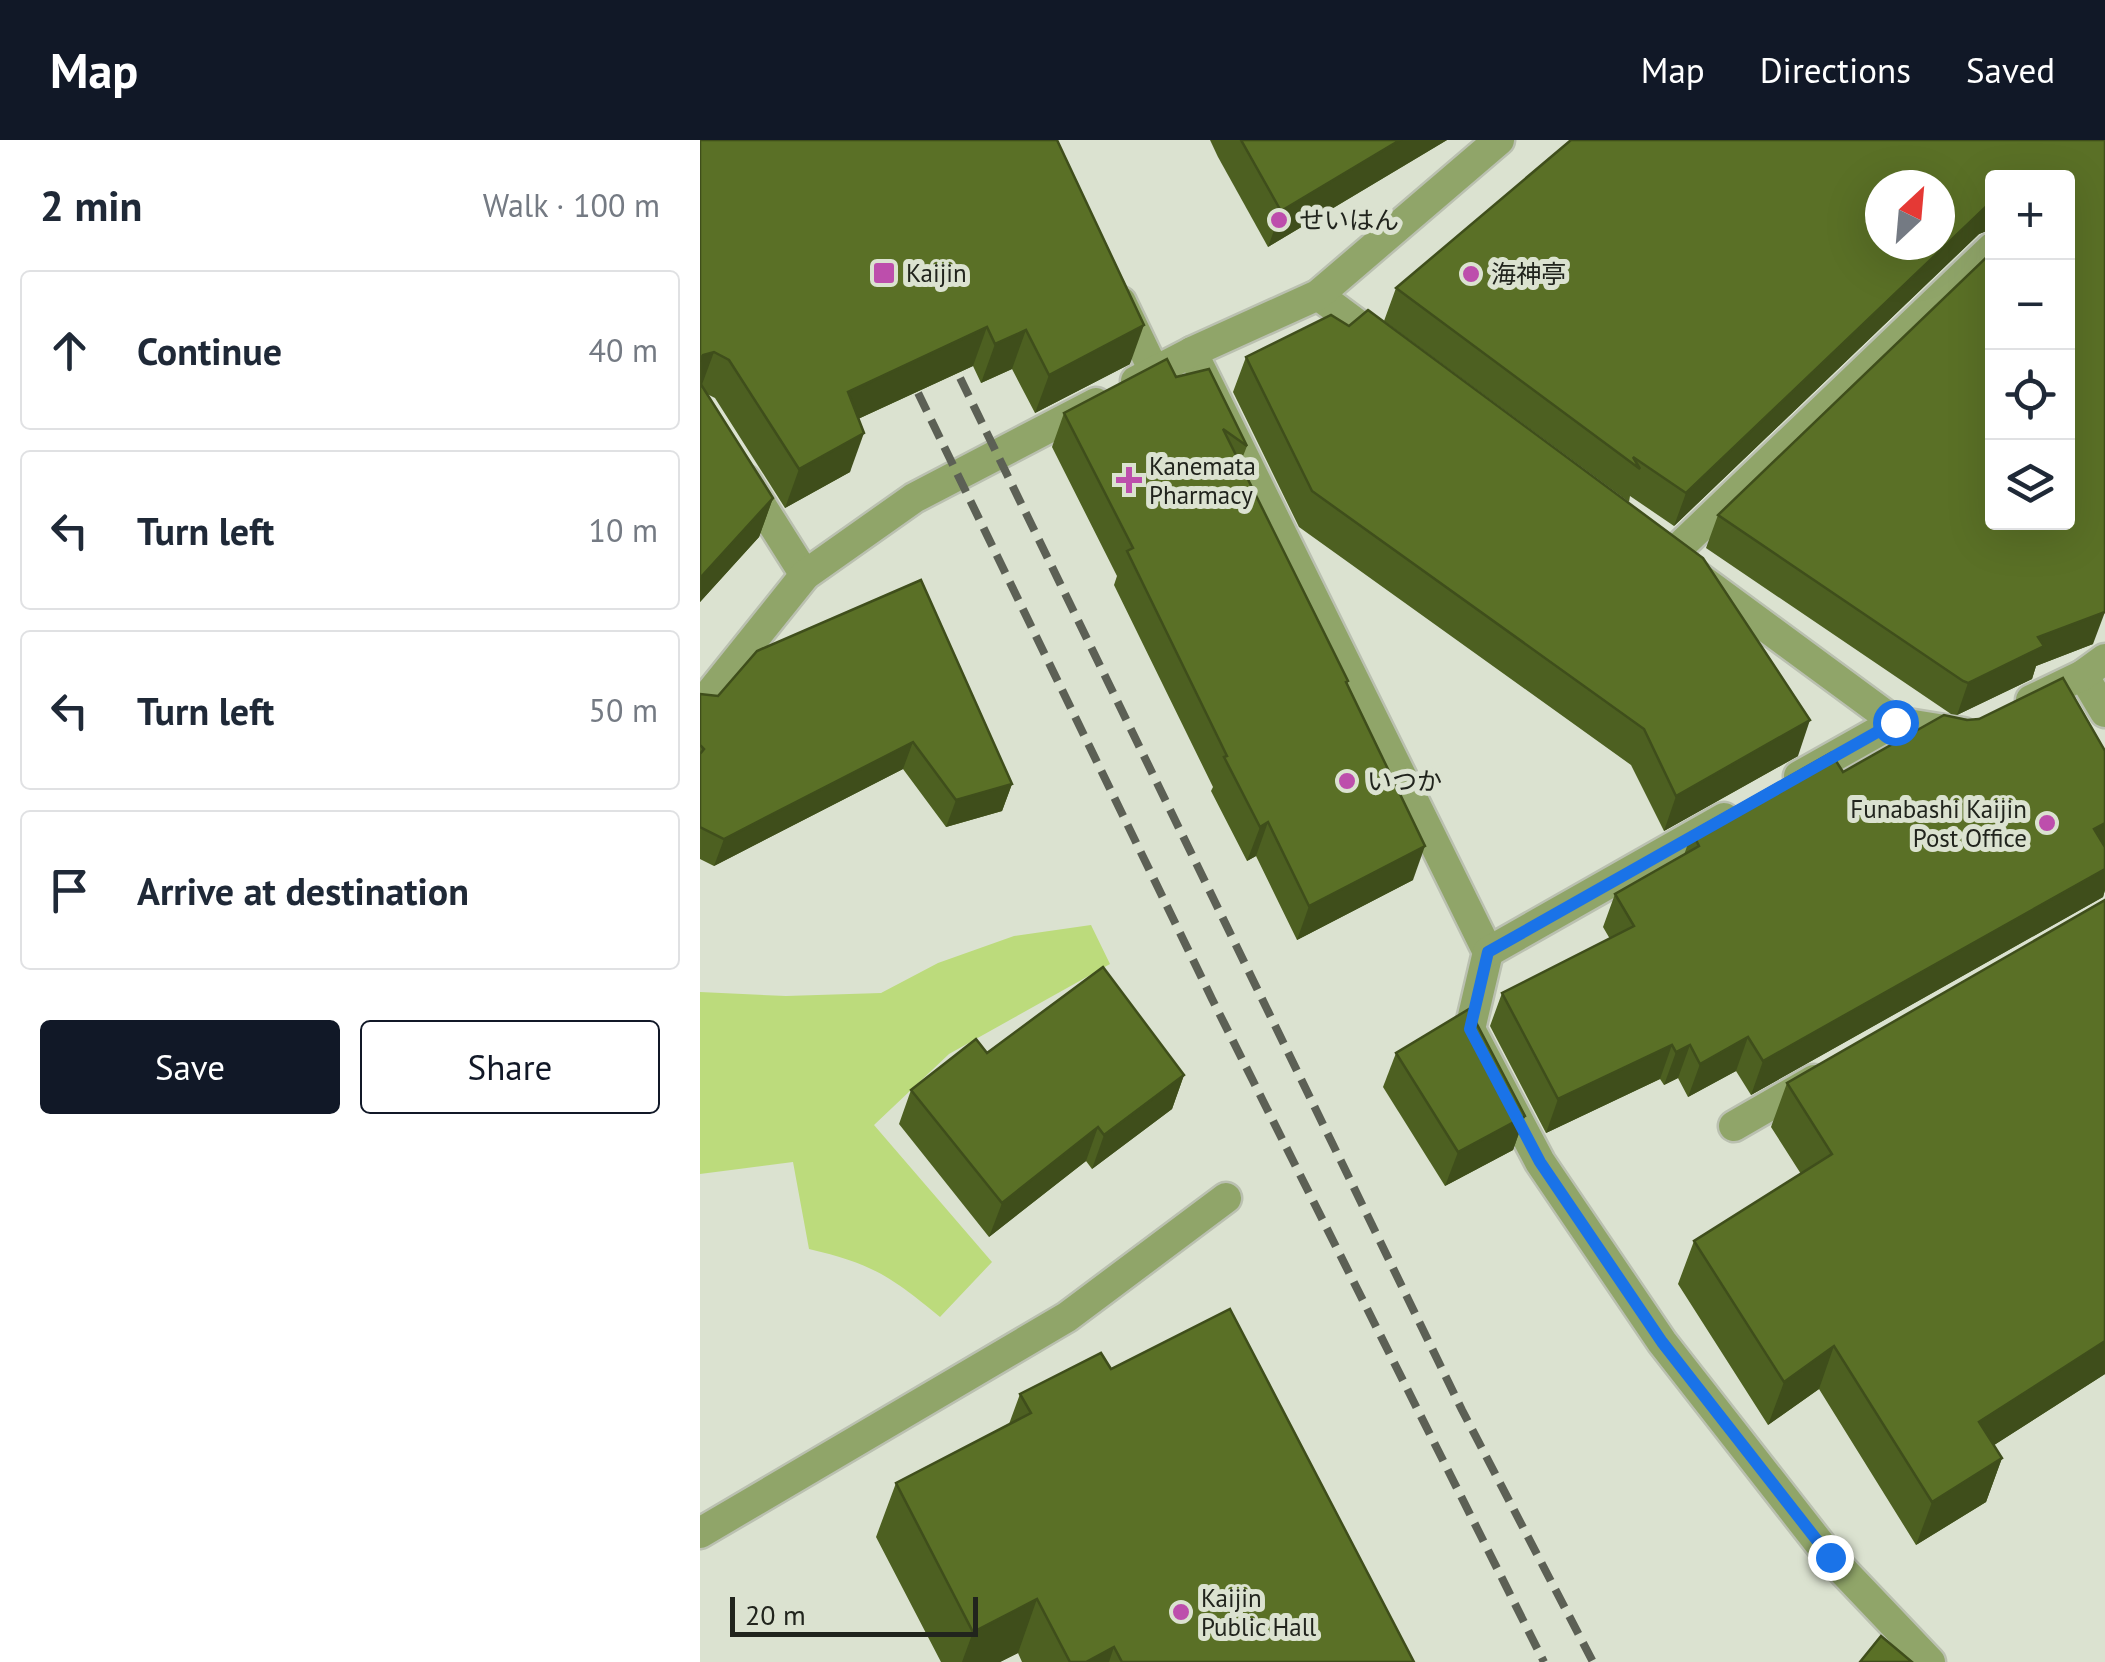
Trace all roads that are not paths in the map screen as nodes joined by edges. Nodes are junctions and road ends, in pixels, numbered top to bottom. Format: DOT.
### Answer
graph roads {
  1 [pos="1499,140"];
  2 [pos="1985,254"];
  3 [pos="1112,282"];
  4 [pos="1318,296"];
  5 [pos="1192,352"];
  6 [pos="1414,366"];
  7 [pos="1154,371"];
  8 [pos="731,458"];
  9 [pos="804,574"];
  10 [pos="2094,667"];
  11 [pos="700,706"];
  12 [pos="2105,712"];
  13 [pos="1895,722"];
  14 [pos="1776,789"];
  15 [pos="1742,808"];
  16 [pos="1488,952"];
  17 [pos="1835,1068"];
  18 [pos="1734,1126"];
  19 [pos="1226,1198"];
  20 [pos="700,1533"];
  21 [pos="1930,1662"];
  1 -- 4 [label="street"];
  2 -- 13 [label="street"];
  3 -- 7 [label="street"];
  4 -- 5 [label="street"];
  4 -- 6 [label="street"];
  5 -- 7 [label="street"];
  5 -- 16 [label="street"];
  7 -- 9 [label="street"];
  8 -- 9 [label="street"];
  9 -- 11 [label="street"];
  10 -- 12 [label="street"];
  10 -- 13 [label="street"];
  13 -- 14 [label="street"];
  15 -- 16 [label="street"];
  16 -- 21 [label="street"];
  17 -- 18 [label="street"];
  19 -- 20 [label="street"];
}
